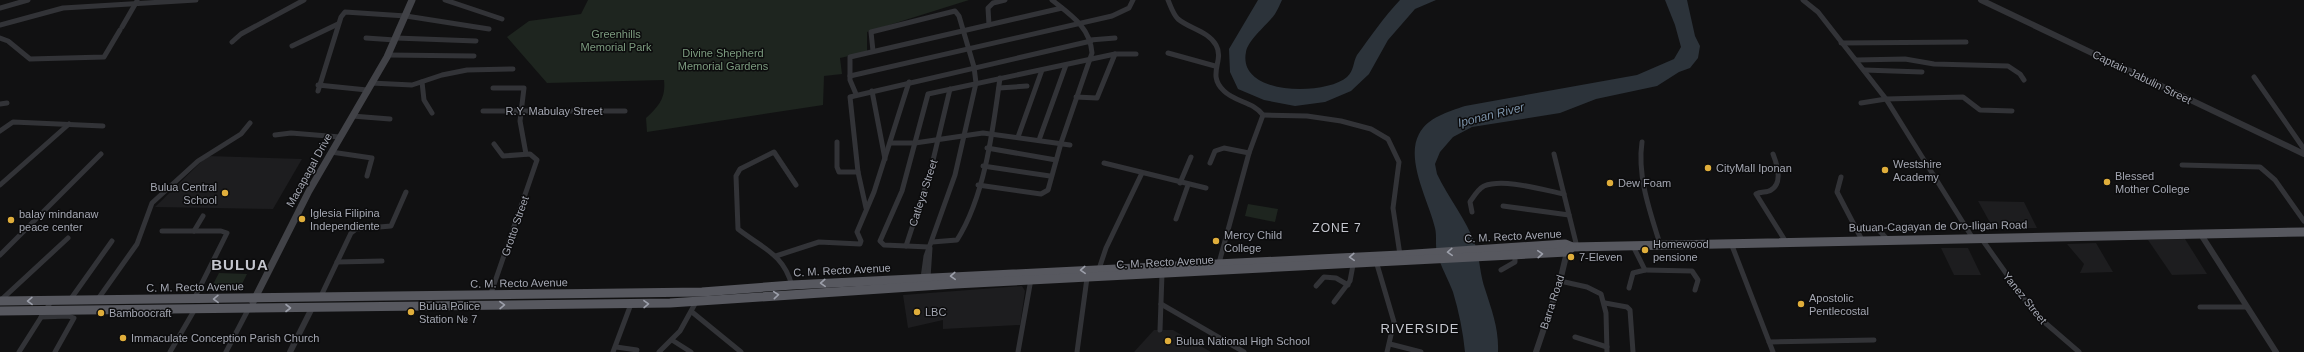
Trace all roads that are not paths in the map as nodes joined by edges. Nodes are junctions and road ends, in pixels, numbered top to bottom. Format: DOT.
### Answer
graph roads {
  1 [pos="28,0"];
  2 [pos="89,0"];
  3 [pos="196,0"];
  4 [pos="304,0"];
  5 [pos="412,0"];
  6 [pos="445,0"];
  7 [pos="1005,0"];
  8 [pos="1052,0"];
  9 [pos="1133,0"];
  10 [pos="1168,0"];
  11 [pos="1803,0"];
  12 [pos="1981,0"];
  13 [pos="178,1"];
  14 [pos="137,2"];
  15 [pos="85,6"];
  16 [pos="0,8"];
  17 [pos="1062,8"];
  18 [pos="406,16"];
  19 [pos="502,19"];
  20 [pos="1080,23"];
  21 [pos="338,24"];
  22 [pos="0,25"];
  23 [pos="989,25"];
  24 [pos="489,29"];
  25 [pos="963,31"];
  26 [pos="0,38"];
  27 [pos="366,38"];
  28 [pos="1115,38"];
  29 [pos="395,39"];
  30 [pos="476,41"];
  31 [pos="1090,41"];
  32 [pos="232,42"];
  33 [pos="1966,42"];
  34 [pos="1841,43"];
  35 [pos="292,46"];
  36 [pos="969,49"];
  37 [pos="873,51"];
  38 [pos="1168,53"];
  39 [pos="388,54"];
  40 [pos="1115,54"];
  41 [pos="1136,54"];
  42 [pos="474,56"];
  43 [pos="1092,58"];
  44 [pos="1856,60"];
  45 [pos="1066,65"];
  46 [pos="974,66"];
  47 [pos="1215,66"];
  48 [pos="513,69"];
  49 [pos="1042,70"];
  50 [pos="1864,70"];
  51 [pos="1922,72"];
  52 [pos="850,76"];
  53 [pos="2254,77"];
  54 [pos="1000,78"];
  55 [pos="2024,80"];
  56 [pos="422,82"];
  57 [pos="909,82"];
  58 [pos="371,83"];
  59 [pos="976,83"];
  60 [pos="1027,86"];
  61 [pos="494,88"];
  62 [pos="999,88"];
  63 [pos="950,89"];
  64 [pos="367,90"];
  65 [pos="872,91"];
  66 [pos="856,94"];
  67 [pos="1076,97"];
  68 [pos="1886,99"];
  69 [pos="7,103"];
  70 [pos="1861,103"];
  71 [pos="0,104"];
  72 [pos="483,111"];
  73 [pos="520,111"];
  74 [pos="625,111"];
  75 [pos="2012,111"];
  76 [pos="432,113"];
  77 [pos="1263,115"];
  78 [pos="352,116"];
  79 [pos="390,118"];
  80 [pos="250,123"];
  81 [pos="69,124"];
  82 [pos="103,126"];
  83 [pos="0,131"];
  84 [pos="990,133"];
  85 [pos="964,134"];
  86 [pos="275,135"];
  87 [pos="340,137"];
  88 [pos="1018,137"];
  89 [pos="939,139"];
  90 [pos="1039,140"];
  91 [pos="837,142"];
  92 [pos="1642,142"];
  93 [pos="890,143"];
  94 [pos="915,143"];
  95 [pos="1061,143"];
  96 [pos="494,144"];
  97 [pos="1070,145"];
  98 [pos="987,148"];
  99 [pos="2304,149"];
  100 [pos="331,152"];
  101 [pos="1250,153"];
  102 [pos="101,154"];
  103 [pos="526,154"];
  104 [pos="1554,154"];
  105 [pos="1774,154"];
  106 [pos="2304,154"];
  107 [pos="1191,158"];
  108 [pos="885,160"];
  109 [pos="1056,160"];
  110 [pos="1104,163"];
  111 [pos="1210,163"];
  112 [pos="2182,165"];
  113 [pos="983,166"];
  114 [pos="858,172"];
  115 [pos="1142,173"];
  116 [pos="367,176"];
  117 [pos="1050,176"];
  118 [pos="1842,177"];
  119 [pos="1180,183"];
  120 [pos="0,185"];
  121 [pos="796,185"];
  122 [pos="978,185"];
  123 [pos="1188,185"];
  124 [pos="1206,188"];
  125 [pos="406,192"];
  126 [pos="1564,194"];
  127 [pos="1503,206"];
  128 [pos="866,208"];
  129 [pos="1472,212"];
  130 [pos="1569,215"];
  131 [pos="204,216"];
  132 [pos="1176,219"];
  133 [pos="2304,222"];
  134 [pos="1856,227"];
  135 [pos="194,230"];
  136 [pos="162,231"];
  137 [pos="2304,232"];
  138 [pos="2200,233"];
  139 [pos="1976,237"];
  140 [pos="68,238"];
  141 [pos="1887,239"];
  142 [pos="1862,240"];
  143 [pos="112,241"];
  144 [pos="1786,242"];
  145 [pos="1731,243"];
  146 [pos="931,244"];
  147 [pos="1660,244"];
  148 [pos="1633,245"];
  149 [pos="906,246"];
  150 [pos="1570,248"];
  151 [pos="0,255"];
  152 [pos="1400,255"];
  153 [pos="1515,255"];
  154 [pos="776,256"];
  155 [pos="1422,257"];
  156 [pos="1376,260"];
  157 [pos="382,261"];
  158 [pos="337,262"];
  159 [pos="1219,263"];
  160 [pos="1353,265"];
  161 [pos="1099,269"];
  162 [pos="1501,270"];
  163 [pos="1645,270"];
  164 [pos="1162,274"];
  165 [pos="1031,277"];
  166 [pos="925,278"];
  167 [pos="1088,278"];
  168 [pos="1560,281"];
  169 [pos="1348,285"];
  170 [pos="1316,286"];
  171 [pos="1629,288"];
  172 [pos="792,289"];
  173 [pos="1695,290"];
  174 [pos="255,298"];
  175 [pos="320,298"];
  176 [pos="194,299"];
  177 [pos="52,300"];
  178 [pos="70,300"];
  179 [pos="102,300"];
  180 [pos="489,300"];
  181 [pos="0,301"];
  182 [pos="696,302"];
  183 [pos="1334,302"];
  184 [pos="1605,303"];
  185 [pos="631,304"];
  186 [pos="1160,304"];
  187 [pos="2200,307"];
  188 [pos="2247,307"];
  189 [pos="249,308"];
  190 [pos="312,308"];
  191 [pos="195,309"];
  192 [pos="99,310"];
  193 [pos="0,311"];
  194 [pos="692,312"];
  195 [pos="43,314"];
  196 [pos="1160,330"];
  197 [pos="1576,337"];
  198 [pos="672,340"];
  199 [pos="1874,340"];
  200 [pos="1769,342"];
  201 [pos="1390,344"];
  202 [pos="614,349"];
  203 [pos="637,350"];
  204 [pos="1607,350"];
  205 [pos="19,352"];
  206 [pos="55,352"];
  207 [pos="170,352"];
  208 [pos="226,352"];
  209 [pos="290,352"];
  210 [pos="660,352"];
  211 [pos="691,352"];
  212 [pos="741,352"];
  213 [pos="1018,352"];
  214 [pos="1077,352"];
  215 [pos="1244,352"];
  216 [pos="1387,352"];
  217 [pos="1421,352"];
  218 [pos="1536,352"];
  219 [pos="1633,352"];
  220 [pos="1773,352"];
  221 [pos="2078,352"];
  222 [pos="2276,352"];
  1 -- 16 [label="street"];
  2 -- 15 [label="street"];
  3 -- 13 [label="street"];
  4 -- 32 [label="street"];
  5 -- 18 [label="main road, Macapagal Drive"];
  6 -- 19 [label="street"];
  7 -- 23 [label="street"];
  8 -- 17 [label="street"];
  9 -- 20 [label="street"];
  10 -- 47 [label="street"];
  11 -- 34 [label="street, Yanez Street"];
  12 -- 106 [label="street, Captain Jabulin Street"];
  13 -- 14 [label="street"];
  14 -- 15 [label="street"];
  14 -- 26 [label="street"];
  15 -- 22 [label="street"];
  17 -- 20 [label="street"];
  17 -- 23 [label="street"];
  18 -- 21 [label="street"];
  18 -- 24 [label="street"];
  18 -- 29 [label="main road, Macapagal Drive"];
  20 -- 31 [label="street"];
  20 -- 36 [label="street"];
  21 -- 35 [label="street"];
  21 -- 64 [label="street"];
  23 -- 25 [label="street"];
  25 -- 36 [label="street"];
  25 -- 37 [label="street"];
  25 -- 37 [label="street"];
  27 -- 29 [label="street"];
  28 -- 31 [label="street"];
  29 -- 30 [label="street"];
  29 -- 39 [label="main road, Macapagal Drive"];
  31 -- 43 [label="street"];
  31 -- 46 [label="street"];
  33 -- 34 [label="street"];
  34 -- 44 [label="street, Yanez Street"];
  36 -- 46 [label="street"];
  36 -- 52 [label="street"];
  37 -- 52 [label="street"];
  38 -- 47 [label="street"];
  39 -- 42 [label="street"];
  39 -- 58 [label="main road, Macapagal Drive"];
  40 -- 41 [label="street"];
  40 -- 43 [label="street"];
  40 -- 67 [label="street"];
  43 -- 45 [label="street"];
  43 -- 67 [label="street"];
  44 -- 50 [label="street, Yanez Street"];
  44 -- 55 [label="street"];
  45 -- 49 [label="street"];
  45 -- 90 [label="street"];
  46 -- 57 [label="street"];
  46 -- 59 [label="street"];
  47 -- 77 [label="street"];
  48 -- 56 [label="street"];
  49 -- 54 [label="street"];
  49 -- 88 [label="street"];
  50 -- 51 [label="street"];
  50 -- 68 [label="street, Yanez Street"];
  52 -- 66 [label="street"];
  53 -- 99 [label="street"];
  54 -- 59 [label="street"];
  54 -- 62 [label="street"];
  56 -- 58 [label="street"];
  56 -- 76 [label="street"];
  57 -- 65 [label="street"];
  57 -- 93 [label="street"];
  58 -- 64 [label="main road, Macapagal Drive"];
  59 -- 63 [label="street"];
  59 -- 85 [label="street"];
  60 -- 62 [label="street"];
  61 -- 73 [label="street"];
  62 -- 84 [label="street"];
  63 -- 89 [label="street, Catleya Street"];
  63 -- 94 [label="street"];
  64 -- 78 [label="main road, Macapagal Drive"];
  65 -- 66 [label="street"];
  65 -- 108 [label="street"];
  66 -- 114 [label="street"];
  67 -- 95 [label="street"];
  68 -- 70 [label="street"];
  68 -- 75 [label="street"];
  68 -- 139 [label="street, Yanez Street"];
  69 -- 71 [label="street"];
  72 -- 73 [label="street, R.Y. Mabulay Street"];
  73 -- 74 [label="street, R.Y. Mabulay Street"];
  73 -- 103 [label="street"];
  77 -- 101 [label="street"];
  77 -- 152 [label="street"];
  78 -- 79 [label="street"];
  78 -- 87 [label="main road, Macapagal Drive"];
  80 -- 179 [label="street"];
  81 -- 82 [label="street"];
  81 -- 83 [label="street"];
  81 -- 120 [label="street"];
  84 -- 85 [label="street"];
  84 -- 88 [label="street"];
  84 -- 98 [label="street"];
  85 -- 89 [label="street"];
  85 -- 146 [label="street"];
  86 -- 87 [label="street"];
  87 -- 100 [label="main road, Macapagal Drive"];
  88 -- 90 [label="street"];
  89 -- 94 [label="street"];
  89 -- 149 [label="street, Catleya Street"];
  90 -- 95 [label="street"];
  91 -- 114 [label="street"];
  92 -- 147 [label="street"];
  93 -- 94 [label="street"];
  93 -- 108 [label="street"];
  94 -- 149 [label="street"];
  95 -- 97 [label="street"];
  95 -- 109 [label="street"];
  96 -- 103 [label="street"];
  98 -- 109 [label="street"];
  98 -- 113 [label="street"];
  100 -- 116 [label="street"];
  100 -- 174 [label="main road, Macapagal Drive"];
  101 -- 111 [label="street"];
  101 -- 159 [label="street"];
  102 -- 151 [label="street"];
  103 -- 180 [label="street, Grotto Street"];
  104 -- 126 [label="street"];
  105 -- 144 [label="street"];
  107 -- 119 [label="street"];
  108 -- 128 [label="street"];
  109 -- 117 [label="street"];
  110 -- 115 [label="street"];
  112 -- 133 [label="street"];
  113 -- 117 [label="street"];
  113 -- 122 [label="street"];
  114 -- 128 [label="street"];
  115 -- 119 [label="street"];
  115 -- 161 [label="street"];
  117 -- 122 [label="street"];
  118 -- 134 [label="street"];
  119 -- 123 [label="street"];
  121 -- 154 [label="street"];
  122 -- 146 [label="street"];
  123 -- 124 [label="street"];
  123 -- 132 [label="street"];
  125 -- 158 [label="street"];
  126 -- 129 [label="street"];
  126 -- 130 [label="street"];
  127 -- 130 [label="street"];
  128 -- 154 [label="street"];
  130 -- 150 [label="street"];
  131 -- 135 [label="street"];
  134 -- 141 [label="street"];
  134 -- 142 [label="street"];
  135 -- 136 [label="street"];
  135 -- 176 [label="street"];
  137 -- 138 [label="highway, Butuan-Cagayan de Oro-Iligan Road"];
  138 -- 139 [label="highway, Butuan-Cagayan de Oro-Iligan Road"];
  138 -- 188 [label="street"];
  139 -- 141 [label="highway, Butuan-Cagayan de Oro-Iligan Road"];
  139 -- 221 [label="street, Yanez Street"];
  140 -- 181 [label="street"];
  141 -- 142 [label="highway, Butuan-Cagayan de Oro-Iligan Road"];
  142 -- 144 [label="highway, Butuan-Cagayan de Oro-Iligan Road"];
  143 -- 178 [label="street"];
  144 -- 145 [label="highway, Butuan-Cagayan de Oro-Iligan Road"];
  145 -- 147 [label="highway, Butuan-Cagayan de Oro-Iligan Road"];
  145 -- 200 [label="street"];
  146 -- 149 [label="street"];
  146 -- 166 [label="street"];
  147 -- 148 [label="highway, Butuan-Cagayan de Oro-Iligan Road"];
  148 -- 150 [label="highway, Butuan-Cagayan de Oro-Iligan Road"];
  148 -- 163 [label="street"];
  153 -- 150 [label="highway, C. M. Recto Avenue, one-way"];
  150 -- 155 [label="highway, C. M. Recto Avenue, one-way"];
  150 -- 168 [label="street, Barra Road"];
  152 -- 155 [label="highway, C. M. Recto Avenue"];
  152 -- 156 [label="highway, C. M. Recto Avenue"];
  153 -- 155 [label="highway, C. M. Recto Avenue"];
  153 -- 162 [label="street"];
  154 -- 172 [label="street"];
  155 -- 156 [label="highway, C. M. Recto Avenue"];
  156 -- 159 [label="highway, C. M. Recto Avenue, one-way"];
  156 -- 160 [label="highway, C. M. Recto Avenue"];
  156 -- 201 [label="street"];
  157 -- 158 [label="street"];
  158 -- 175 [label="street"];
  159 -- 161 [label="highway, C. M. Recto Avenue"];
  160 -- 164 [label="highway, C. M. Recto Avenue"];
  160 -- 169 [label="street"];
  161 -- 165 [label="highway, C. M. Recto Avenue, one-way"];
  163 -- 171 [label="street"];
  163 -- 173 [label="street"];
  164 -- 167 [label="highway, C. M. Recto Avenue"];
  164 -- 186 [label="street"];
  165 -- 166 [label="highway, C. M. Recto Avenue, one-way"];
  165 -- 167 [label="highway, C. M. Recto Avenue"];
  165 -- 172 [label="highway, C. M. Recto Avenue"];
  165 -- 213 [label="street"];
  166 -- 172 [label="highway, C. M. Recto Avenue, one-way"];
  167 -- 214 [label="street"];
  168 -- 184 [label="street"];
  168 -- 218 [label="street, Barra Road"];
  169 -- 170 [label="street"];
  169 -- 183 [label="street"];
  172 -- 180 [label="highway, C. M. Recto Avenue"];
  182 -- 172 [label="highway, C. M. Recto Avenue, one-way"];
  174 -- 175 [label="highway, C. M. Recto Avenue"];
  174 -- 176 [label="highway, C. M. Recto Avenue, one-way"];
  174 -- 189 [label="main road, Macapagal Drive"];
  175 -- 180 [label="highway, C. M. Recto Avenue"];
  176 -- 179 [label="highway, C. M. Recto Avenue"];
  177 -- 178 [label="highway, C. M. Recto Avenue"];
  177 -- 181 [label="highway, C. M. Recto Avenue, one-way"];
  177 -- 195 [label="street"];
  178 -- 179 [label="highway, C. M. Recto Avenue"];
  179 -- 192 [label="highway"];
  180 -- 185 [label="highway, C. M. Recto Avenue, one-way"];
  180 -- 190 [label="highway, C. M. Recto Avenue"];
  185 -- 182 [label="highway, C. M. Recto Avenue, one-way"];
  182 -- 194 [label="street"];
  184 -- 204 [label="street"];
  184 -- 219 [label="street"];
  185 -- 202 [label="street"];
  186 -- 196 [label="street"];
  186 -- 215 [label="street"];
  187 -- 188 [label="street"];
  188 -- 222 [label="street"];
  189 -- 190 [label="highway, C. M. Recto Avenue, one-way"];
  189 -- 191 [label="highway, C. M. Recto Avenue"];
  189 -- 208 [label="street, Macapagal Drive"];
  190 -- 209 [label="street"];
  191 -- 192 [label="highway, C. M. Recto Avenue"];
  191 -- 207 [label="street"];
  192 -- 195 [label="highway, C. M. Recto Avenue"];
  193 -- 195 [label="highway, C. M. Recto Avenue"];
  194 -- 198 [label="street"];
  194 -- 212 [label="street"];
  195 -- 205 [label="street"];
  195 -- 206 [label="street"];
  197 -- 204 [label="street"];
  198 -- 210 [label="street"];
  198 -- 211 [label="street"];
  199 -- 200 [label="street"];
  200 -- 220 [label="street"];
  201 -- 216 [label="street"];
  201 -- 217 [label="street"];
  202 -- 203 [label="street"];
}
